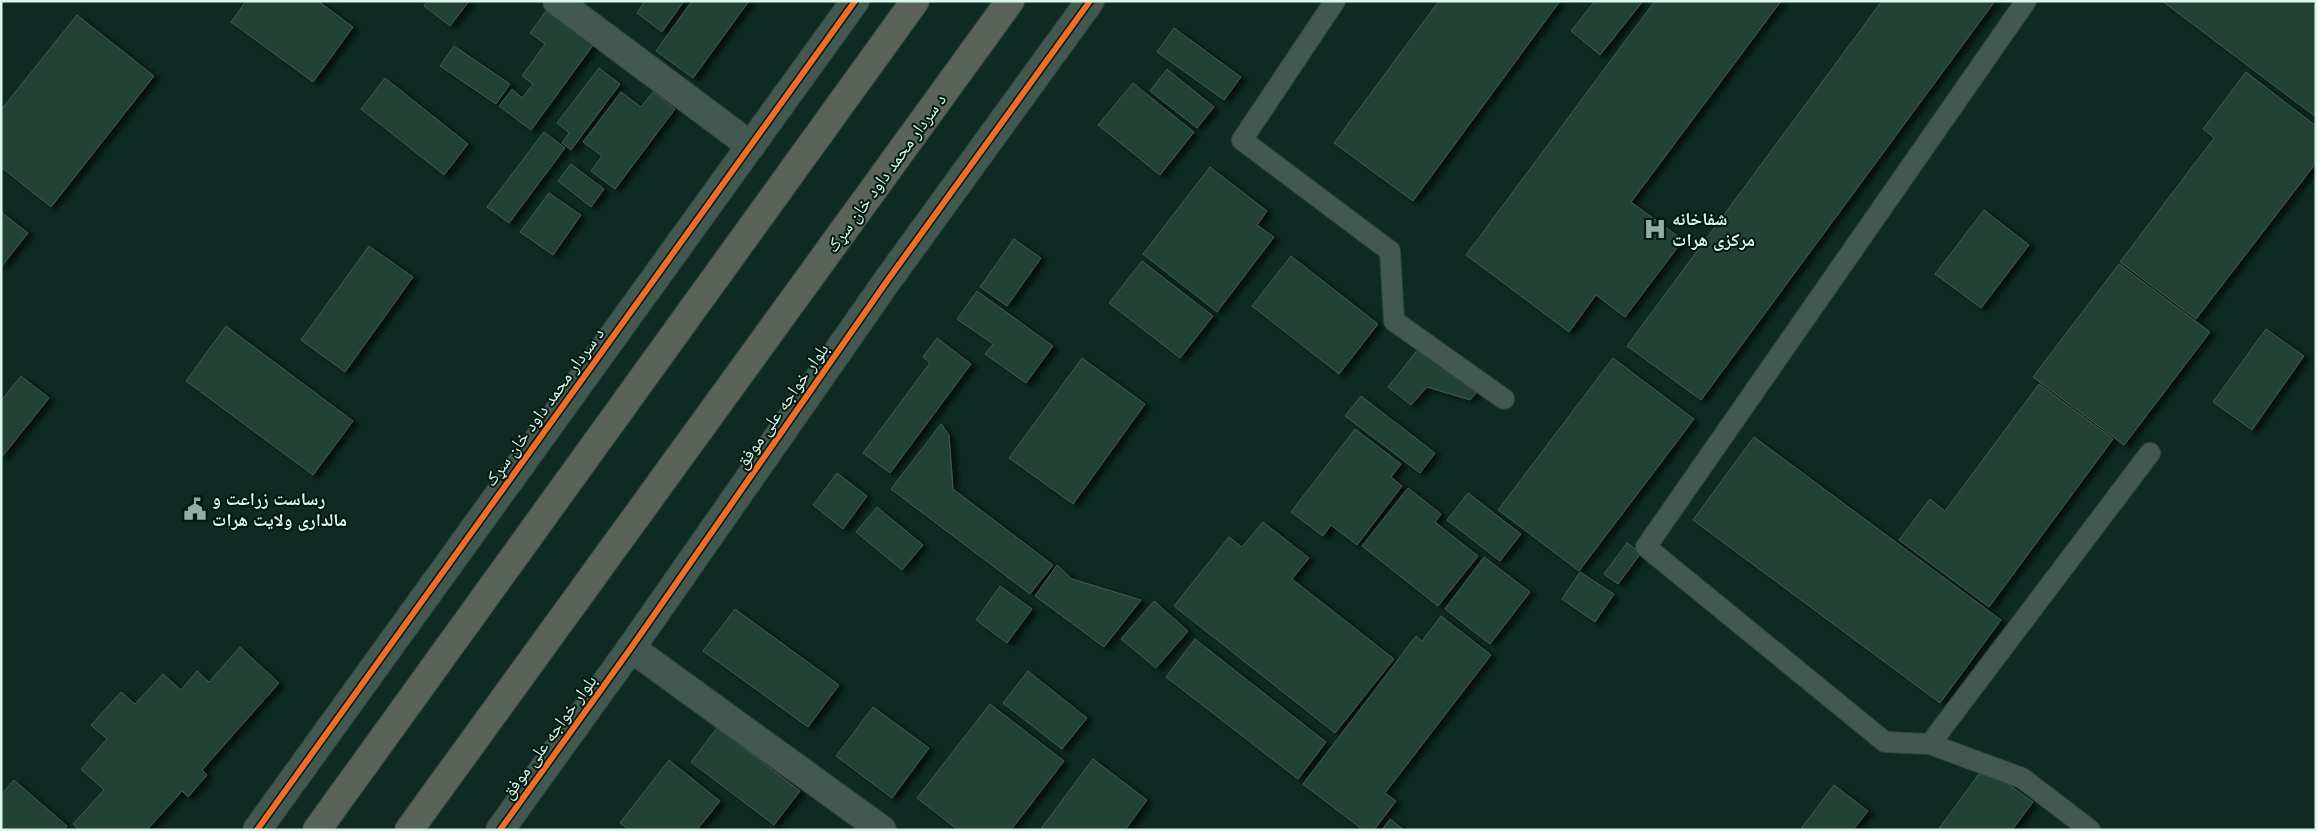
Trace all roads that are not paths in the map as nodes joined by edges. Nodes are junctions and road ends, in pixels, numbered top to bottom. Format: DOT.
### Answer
graph roads {
  1 [pos="557,1"];
  2 [pos="855,1"];
  3 [pos="915,1"];
  4 [pos="1010,1"];
  5 [pos="1090,1"];
  6 [pos="1335,1"];
  7 [pos="2026,1"];
  8 [pos="751,146"];
  9 [pos="1504,399"];
  10 [pos="2150,453"];
  11 [pos="631,648"];
  12 [pos="1930,744"];
  13 [pos="257,830"];
  14 [pos="317,830"];
  15 [pos="409,830"];
  16 [pos="500,830"];
  17 [pos="882,830"];
  18 [pos="2090,830"];
  1 -- 8 [label="street"];
  2 -- 8 [label="street, د سردار محمد داود خان سړک"];
  3 -- 14 [label="highway"];
  4 -- 15 [label="highway, د سردار محمد داود خان سړک"];
  5 -- 11 [label="street, بلوار خواجه علی موفق"];
  6 -- 9 [label="lane"];
  7 -- 12 [label="lane"];
  8 -- 13 [label="street, د سردار محمد داود خان سړک"];
  10 -- 12 [label="lane"];
  11 -- 16 [label="street, بلوار خواجه علی موفق"];
  11 -- 17 [label="street"];
  12 -- 18 [label="lane"];
}
